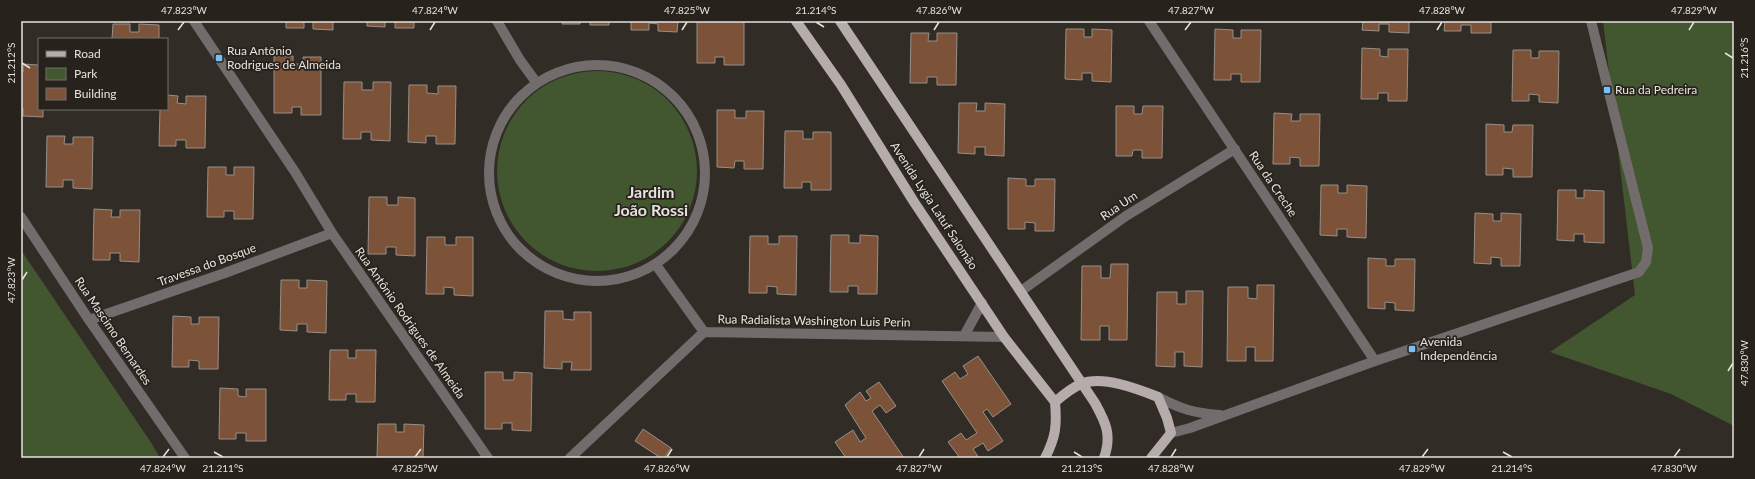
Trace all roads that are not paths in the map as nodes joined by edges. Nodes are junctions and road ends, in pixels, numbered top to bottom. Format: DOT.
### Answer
graph roads {
  1 [pos="194,21"];
  2 [pos="497,21"];
  3 [pos="787,21"];
  4 [pos="791,21"];
  5 [pos="796,21"];
  6 [pos="840,21"];
  7 [pos="1149,21"];
  8 [pos="1591,21"];
  9 [pos="536,82"];
  10 [pos="1235,149"];
  11 [pos="21,217"];
  12 [pos="332,233"];
  13 [pos="656,265"];
  14 [pos="1021,291"];
  15 [pos="982,303"];
  16 [pos="89,320"];
  17 [pos="704,332"];
  18 [pos="964,336"];
  19 [pos="1004,337"];
  20 [pos="1375,361"];
  21 [pos="1083,383"];
  22 [pos="1158,397"];
  23 [pos="1055,402"];
  24 [pos="1224,415"];
  25 [pos="1171,433"];
  26 [pos="185,458"];
  27 [pos="488,458"];
  28 [pos="570,458"];
  29 [pos="1045,458"];
  30 [pos="1104,458"];
  31 [pos="1151,458"];
  1 -- 12 [label="street, Rua Antônio Rodrigues de Almeida"];
  2 -- 9 [label="street"];
  3 -- 4 [label="main road"];
  5 -- 15 [label="main road, Avenida Lygia Latuf Salomão"];
  6 -- 14 [label="main road, Avenida Lygia Latuf Salomão"];
  7 -- 10 [label="street, Rua da Creche"];
  8 -- 20 [label="street"];
  9 -- 13 [label="street"];
  9 -- 13 [label="street"];
  10 -- 14 [label="street, Rua Um"];
  10 -- 20 [label="street, Rua da Creche"];
  11 -- 16 [label="street, Rua Mascimo Bernardes"];
  12 -- 16 [label="street, Travessa do Bosque"];
  12 -- 27 [label="street, Rua Antônio Rodrigues de Almeida"];
  13 -- 17 [label="street"];
  14 -- 21 [label="main road, Avenida Lygia Latuf Salomão"];
  15 -- 18 [label="street"];
  15 -- 19 [label="main road, Avenida Lygia Latuf Salomão"];
  16 -- 26 [label="street, Rua Mascimo Bernardes"];
  17 -- 18 [label="street, Rua Radialista Washington Luis Perin"];
  17 -- 28 [label="street, Rua Radialista Washington Luis Perin"];
  18 -- 19 [label="street, Rua Radialista Washington Luis Perin"];
  19 -- 23 [label="main road, Avenida Lygia Latuf Salomão"];
  20 -- 24 [label="street"];
  21 -- 22 [label="main road"];
  21 -- 23 [label="main road"];
  21 -- 30 [label="main road"];
  22 -- 24 [label="street"];
  22 -- 25 [label="main road"];
  23 -- 29 [label="main road"];
  24 -- 25 [label="street"];
  25 -- 31 [label="main road"];
}
